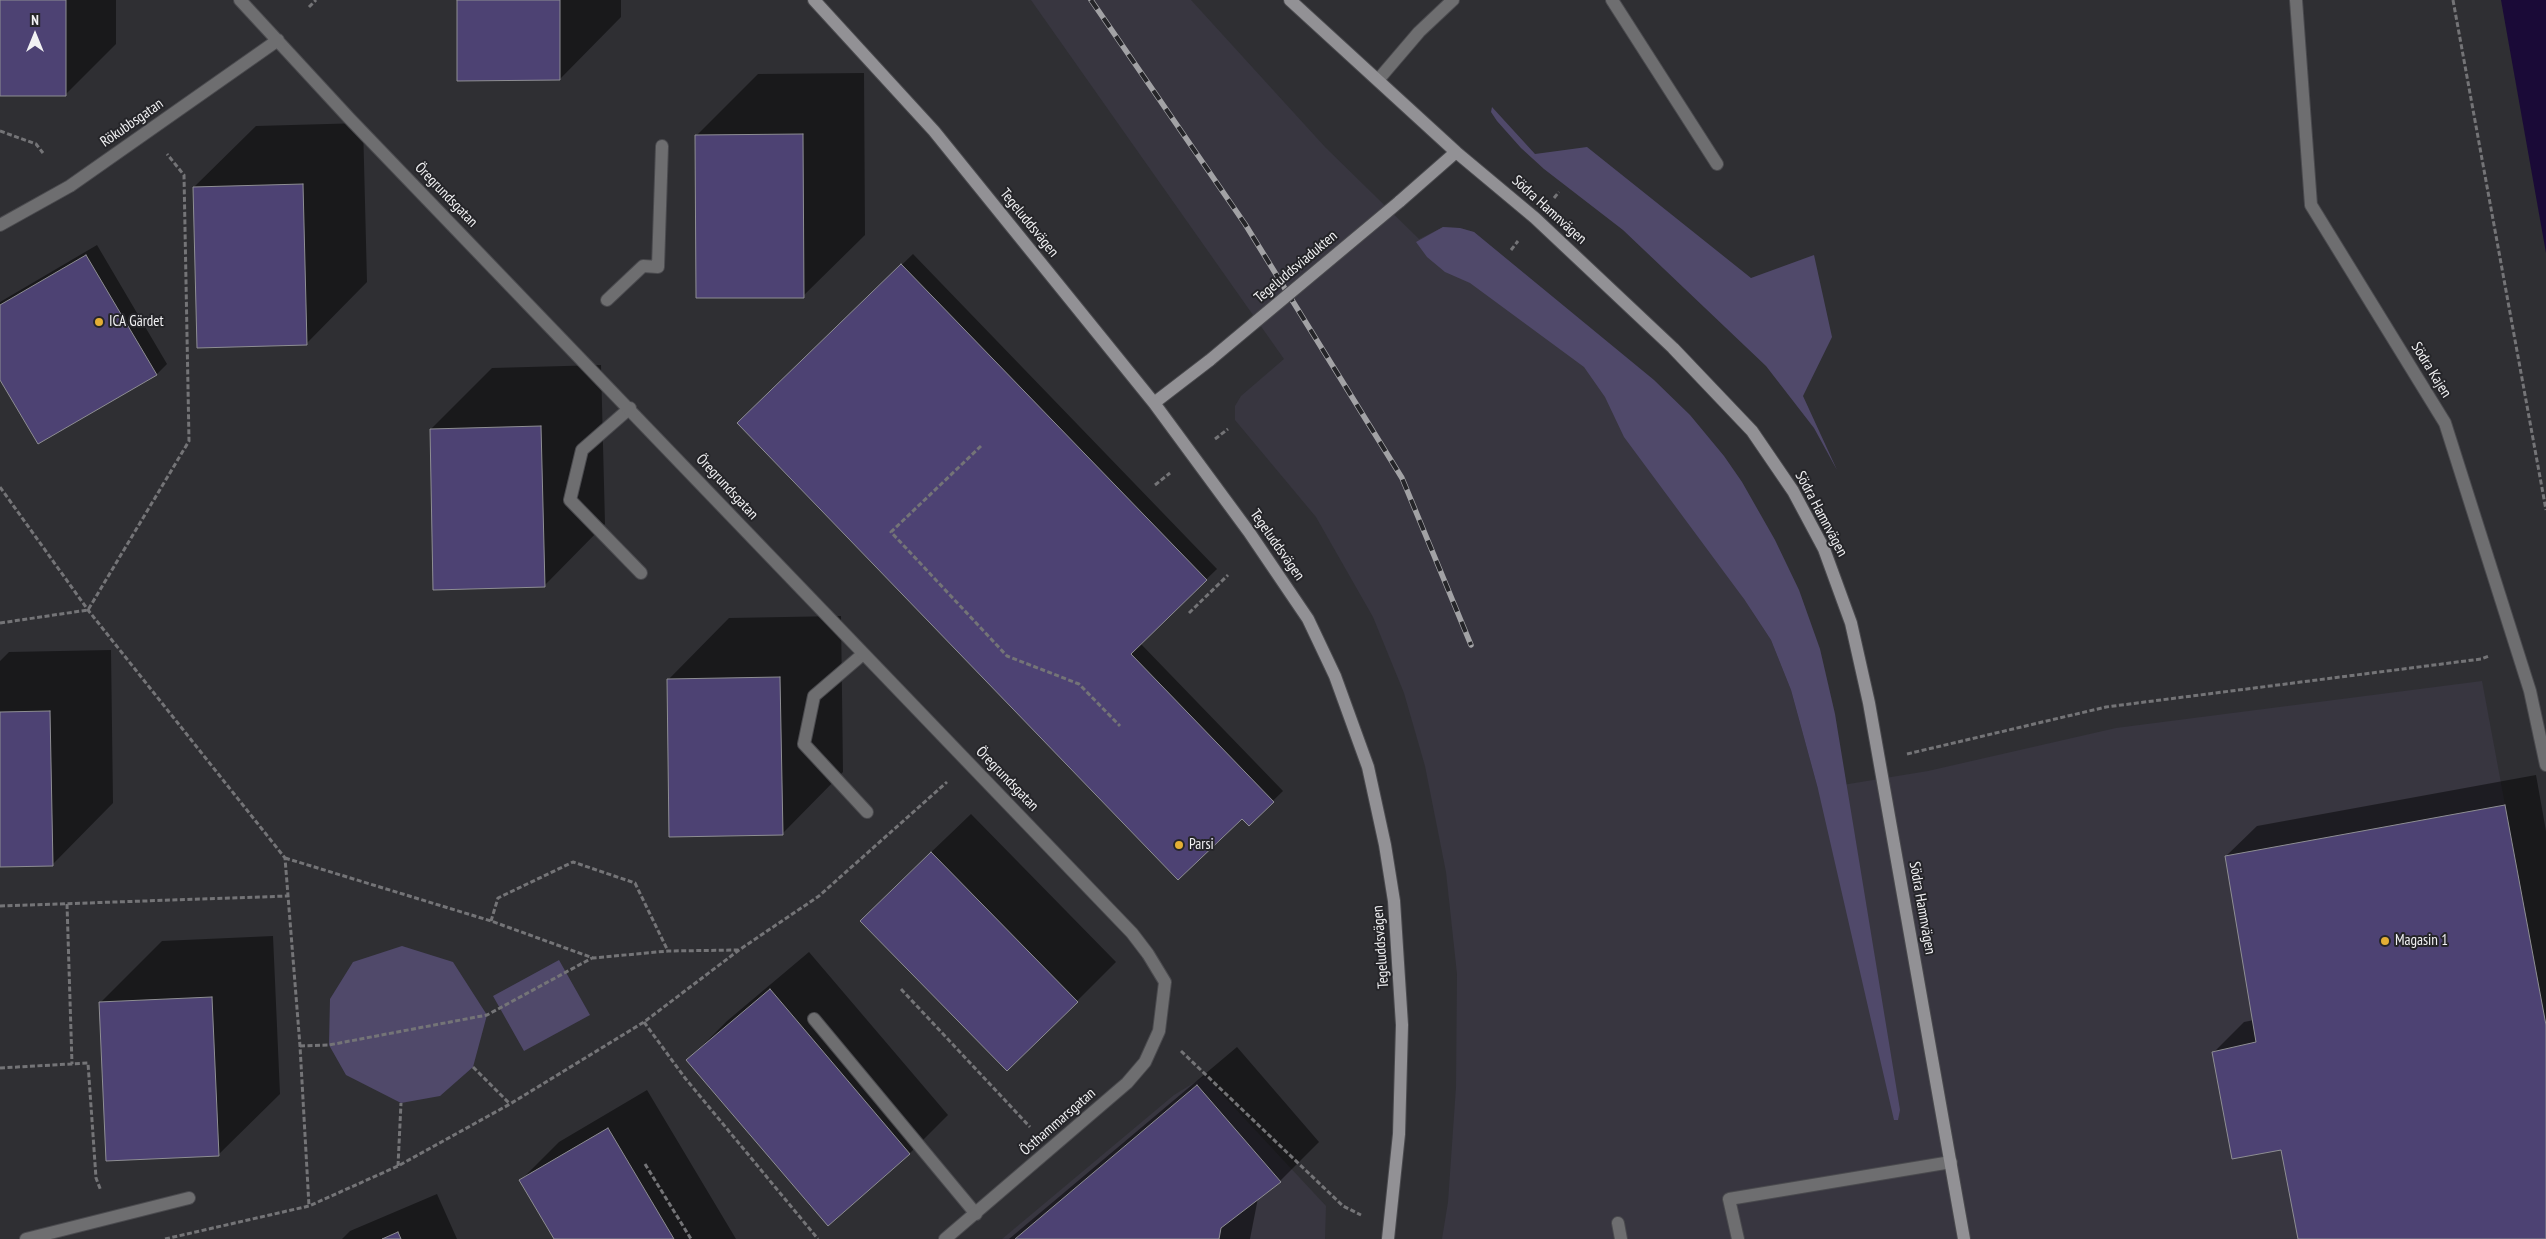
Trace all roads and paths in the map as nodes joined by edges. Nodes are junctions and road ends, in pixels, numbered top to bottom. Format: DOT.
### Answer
graph roads {
  1 [pos="240,0"];
  2 [pos="316,0"];
  3 [pos="814,0"];
  4 [pos="1290,0"];
  5 [pos="1452,0"];
  6 [pos="1612,0"];
  7 [pos="2296,0"];
  8 [pos="2453,0"];
  9 [pos="309,7"];
  10 [pos="278,40"];
  11 [pos="1378,80"];
  12 [pos="0,131"];
  13 [pos="662,146"];
  14 [pos="1456,152"];
  15 [pos="43,153"];
  16 [pos="1717,164"];
  17 [pos="184,175"];
  18 [pos="0,225"];
  19 [pos="606,300"];
  20 [pos="1154,403"];
  21 [pos="630,408"];
  22 [pos="981,446"];
  23 [pos="0,487"];
  24 [pos="2546,510"];
  25 [pos="641,573"];
  26 [pos="1228,576"];
  27 [pos="88,610"];
  28 [pos="1189,613"];
  29 [pos="0,623"];
  30 [pos="2516,647"];
  31 [pos="863,654"];
  32 [pos="1120,726"];
  33 [pos="1879,759"];
  34 [pos="968,763"];
  35 [pos="2546,765"];
  36 [pos="866,812"];
  37 [pos="285,858"];
  38 [pos="288,896"];
  39 [pos="67,904"];
  40 [pos="0,906"];
  41 [pos="490,921"];
  42 [pos="739,950"];
  43 [pos="668,951"];
  44 [pos="593,958"];
  45 [pos="901,989"];
  46 [pos="1163,1009"];
  47 [pos="814,1019"];
  48 [pos="644,1022"];
  49 [pos="1159,1031"];
  50 [pos="300,1046"];
  51 [pos="72,1064"];
  52 [pos="473,1067"];
  53 [pos="0,1068"];
  54 [pos="401,1103"];
  55 [pos="510,1104"];
  56 [pos="1051,1150"];
  57 [pos="1951,1162"];
  58 [pos="645,1164"];
  59 [pos="398,1166"];
  60 [pos="189,1198"];
  61 [pos="309,1206"];
  62 [pos="976,1214"];
  63 [pos="112,1217"];
  64 [pos="1618,1223"];
  65 [pos="1389,1234"];
  66 [pos="26,1239"];
  67 [pos="165,1239"];
  68 [pos="691,1239"];
  69 [pos="818,1239"];
  70 [pos="945,1239"];
  71 [pos="1621,1239"];
  72 [pos="1738,1239"];
  73 [pos="1964,1239"];
  1 -- 10 [label="street, Öregrundsgatan"];
  2 -- 9 [label="path"];
  3 -- 20 [label="main road, Tegeluddsvägen"];
  4 -- 11 [label="main road, Södra Hamnvägen"];
  5 -- 11 [label="street"];
  6 -- 16 [label="street"];
  7 -- 30 [label="street, Södra Kajen"];
  8 -- 24 [label="path"];
  10 -- 18 [label="street, Rökubbsgatan"];
  10 -- 21 [label="street, Öregrundsgatan"];
  11 -- 14 [label="main road, Södra Hamnvägen"];
  12 -- 15 [label="path"];
  13 -- 19 [label="street"];
  14 -- 20 [label="main road, Tegeluddsviadukten, bridge"];
  14 -- 33 [label="main road, Södra Hamnvägen"];
  17 -- 27 [label="path"];
  20 -- 65 [label="main road, Tegeluddsvägen"];
  21 -- 25 [label="street"];
  21 -- 31 [label="street, Öregrundsgatan"];
  22 -- 32 [label="path"];
  23 -- 27 [label="path"];
  26 -- 28 [label="path"];
  27 -- 29 [label="path"];
  27 -- 37 [label="path"];
  30 -- 33 [label="path"];
  30 -- 35 [label="street, Södra Kajen"];
  31 -- 34 [label="street, Öregrundsgatan"];
  31 -- 36 [label="street"];
  33 -- 57 [label="main road, Södra Hamnvägen"];
  34 -- 42 [label="path"];
  34 -- 46 [label="street, Öregrundsgatan"];
  37 -- 38 [label="path"];
  37 -- 41 [label="path"];
  38 -- 39 [label="path"];
  38 -- 50 [label="path"];
  39 -- 40 [label="path"];
  39 -- 51 [label="path"];
  41 -- 43 [label="path"];
  41 -- 44 [label="path"];
  42 -- 43 [label="path"];
  42 -- 48 [label="path"];
  43 -- 44 [label="path"];
  44 -- 50 [label="path"];
  45 -- 56 [label="path"];
  46 -- 49 [label="street, Östhammarsgatan"];
  47 -- 62 [label="street"];
  48 -- 55 [label="path"];
  48 -- 69 [label="path"];
  49 -- 56 [label="street, Östhammarsgatan"];
  49 -- 65 [label="path"];
  50 -- 61 [label="path"];
  51 -- 53 [label="path"];
  51 -- 63 [label="path"];
  52 -- 55 [label="path"];
  54 -- 59 [label="path"];
  55 -- 59 [label="path"];
  56 -- 62 [label="street, Östhammarsgatan"];
  57 -- 72 [label="street"];
  57 -- 73 [label="main road, Södra Hamnvägen"];
  58 -- 68 [label="path"];
  59 -- 61 [label="path"];
  60 -- 63 [label="street"];
  61 -- 67 [label="path"];
  62 -- 70 [label="street, Östhammarsgatan"];
  63 -- 66 [label="street"];
  64 -- 71 [label="street"];
}
